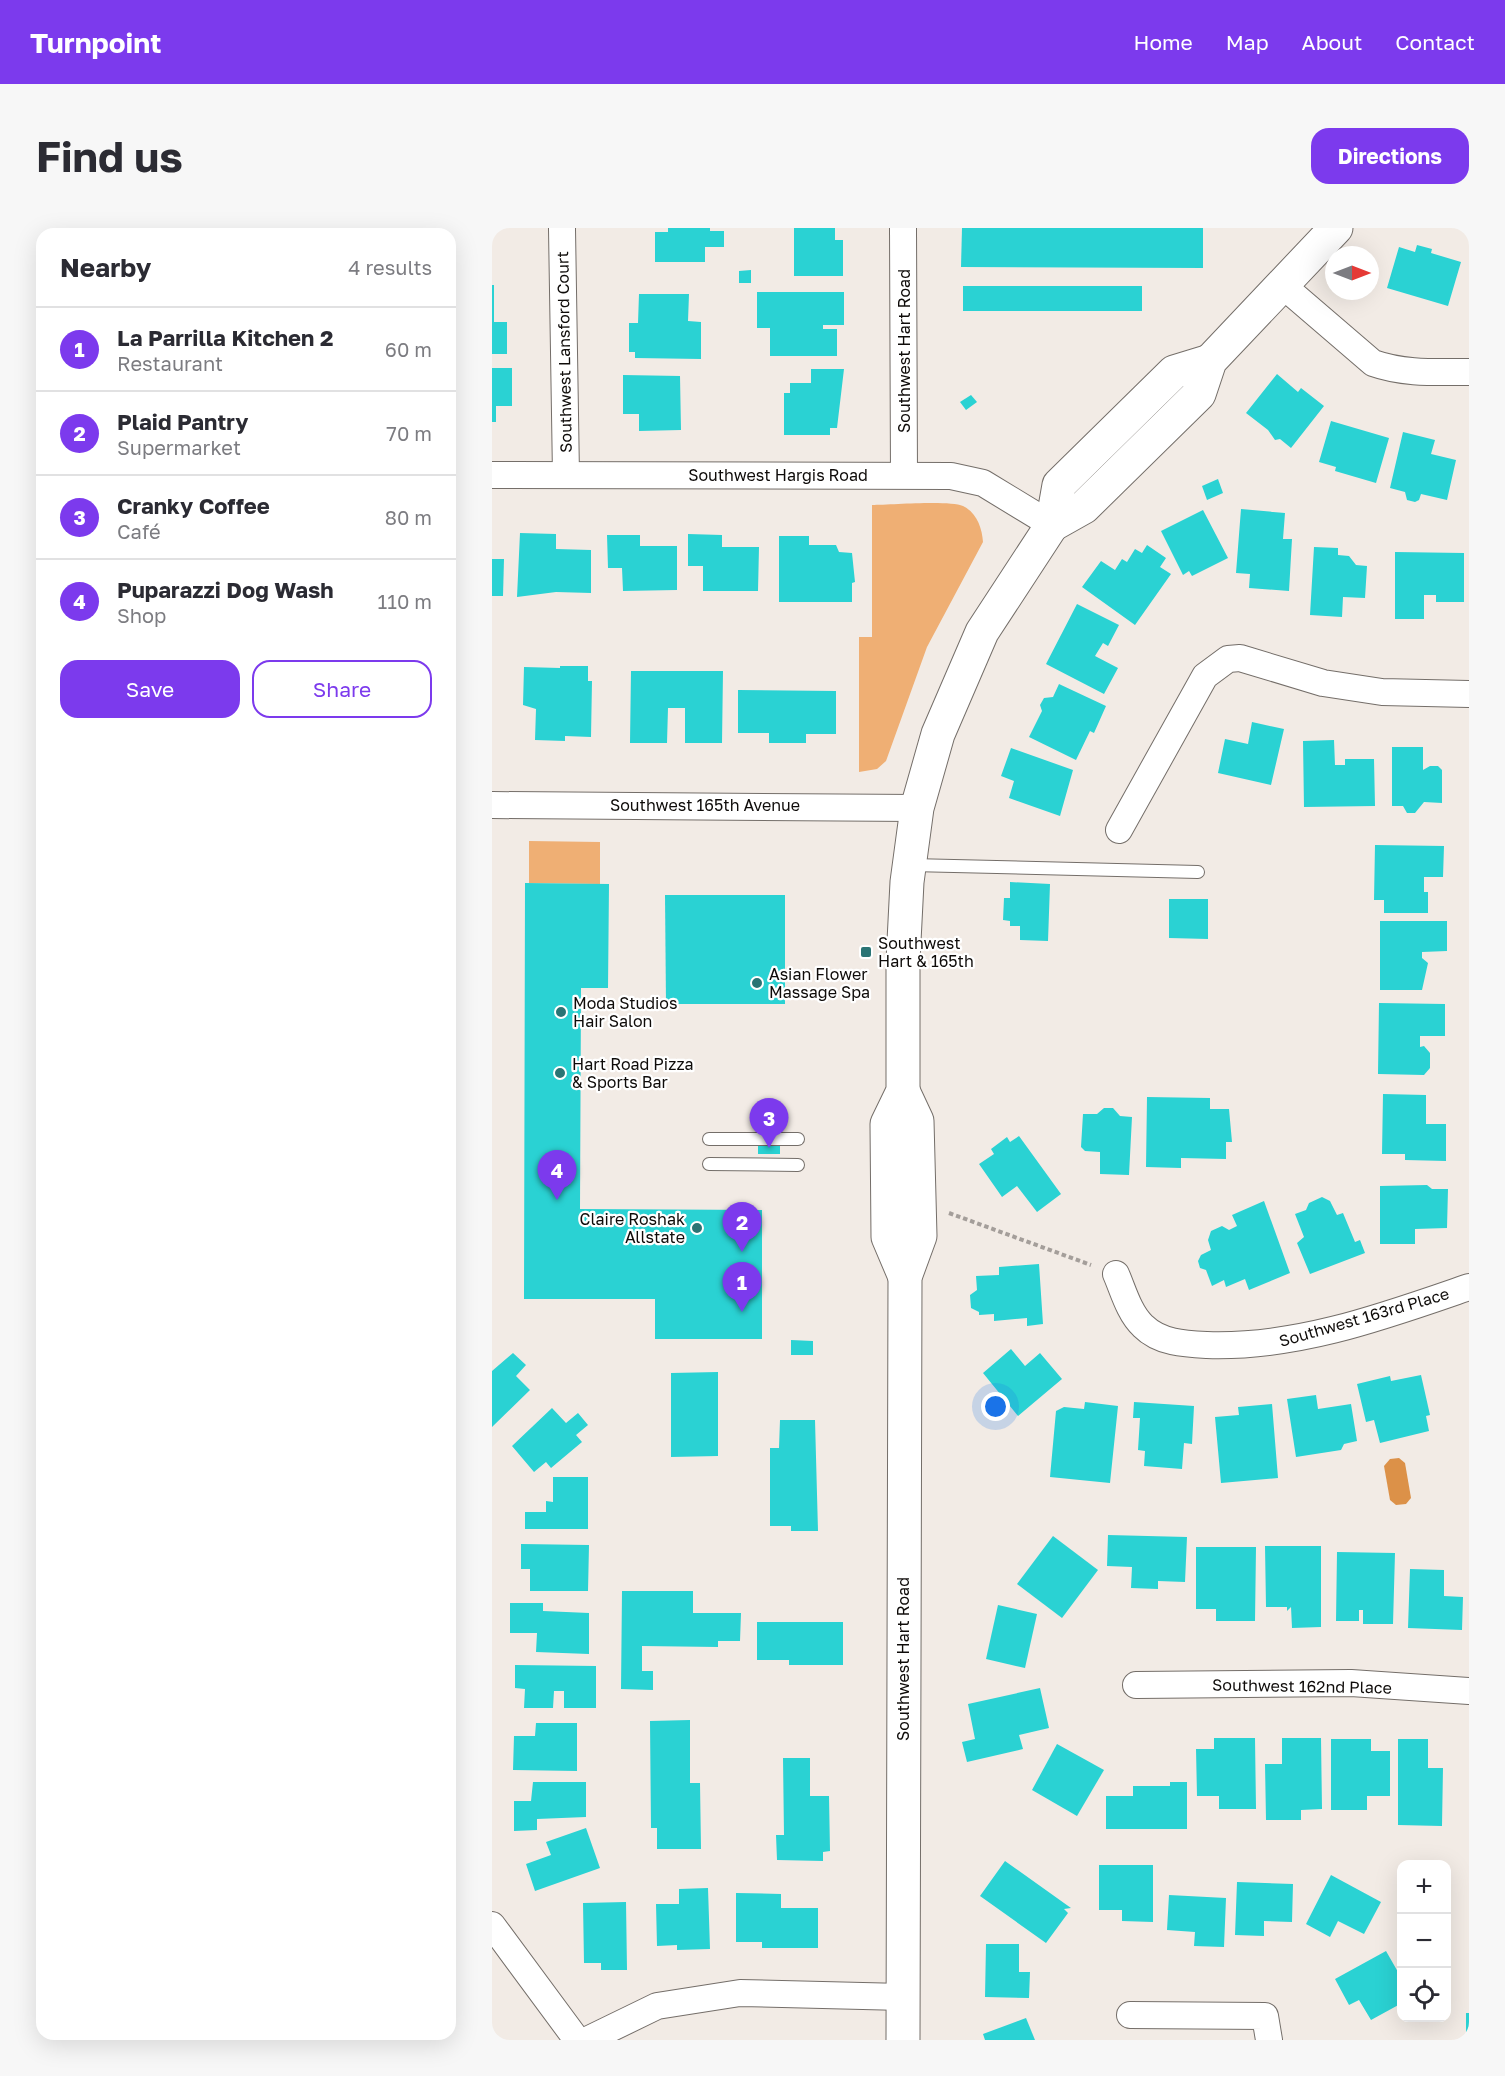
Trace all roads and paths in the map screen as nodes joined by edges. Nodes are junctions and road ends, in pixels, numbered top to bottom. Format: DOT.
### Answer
graph roads {
  1 [pos="903,228"];
  2 [pos="1336,228"];
  3 [pos="562,229"];
  4 [pos="1281,284"];
  5 [pos="1469,372"];
  6 [pos="492,475"];
  7 [pos="566,475"];
  8 [pos="904,475"];
  9 [pos="1052,525"];
  10 [pos="1469,694"];
  11 [pos="492,805"];
  12 [pos="918,808"];
  13 [pos="1119,830"];
  14 [pos="910,865"];
  15 [pos="1198,872"];
  16 [pos="903,1090"];
  17 [pos="709,1139"];
  18 [pos="798,1139"];
  19 [pos="709,1164"];
  20 [pos="798,1165"];
  21 [pos="919,1214"];
  22 [pos="1116,1274"];
  23 [pos="905,1277"];
  24 [pos="1469,1287"];
  25 [pos="1136,1685"];
  26 [pos="1469,1691"];
  27 [pos="492,1925"];
  28 [pos="903,1997"];
  29 [pos="1130,2015"];
  30 [pos="577,2040"];
  31 [pos="587,2040"];
  32 [pos="903,2040"];
  33 [pos="1269,2040"];
  1 -- 8 [label="street, Southwest Hart Road"];
  2 -- 4 [label="main road"];
  3 -- 7 [label="street, Southwest Lansford Court"];
  4 -- 5 [label="street"];
  4 -- 9 [label="main road"];
  6 -- 7 [label="street, Southwest Hargis Road"];
  7 -- 8 [label="street, Southwest Hargis Road"];
  8 -- 9 [label="street, Southwest Hargis Road"];
  9 -- 12 [label="main road, Southwest Hart Road"];
  10 -- 13 [label="street"];
  11 -- 12 [label="street, Southwest 165th Avenue"];
  12 -- 14 [label="main road, Southwest Hart Road"];
  14 -- 15 [label="lane"];
  14 -- 16 [label="main road, Southwest Hart Road"];
  16 -- 21 [label="main road, Southwest Hart Road"];
  16 -- 23 [label="main road, Southwest Hart Road"];
  17 -- 18 [label="lane"];
  19 -- 20 [label="lane"];
  21 -- 22 [label="path"];
  21 -- 23 [label="main road, Southwest Hart Road"];
  22 -- 24 [label="street, Southwest 163rd Place"];
  23 -- 28 [label="main road, Southwest Hart Road"];
  25 -- 26 [label="street, Southwest 162nd Place"];
  27 -- 30 [label="street"];
  28 -- 31 [label="street"];
  28 -- 32 [label="main road, Southwest Hart Road"];
  29 -- 33 [label="street"];
}
